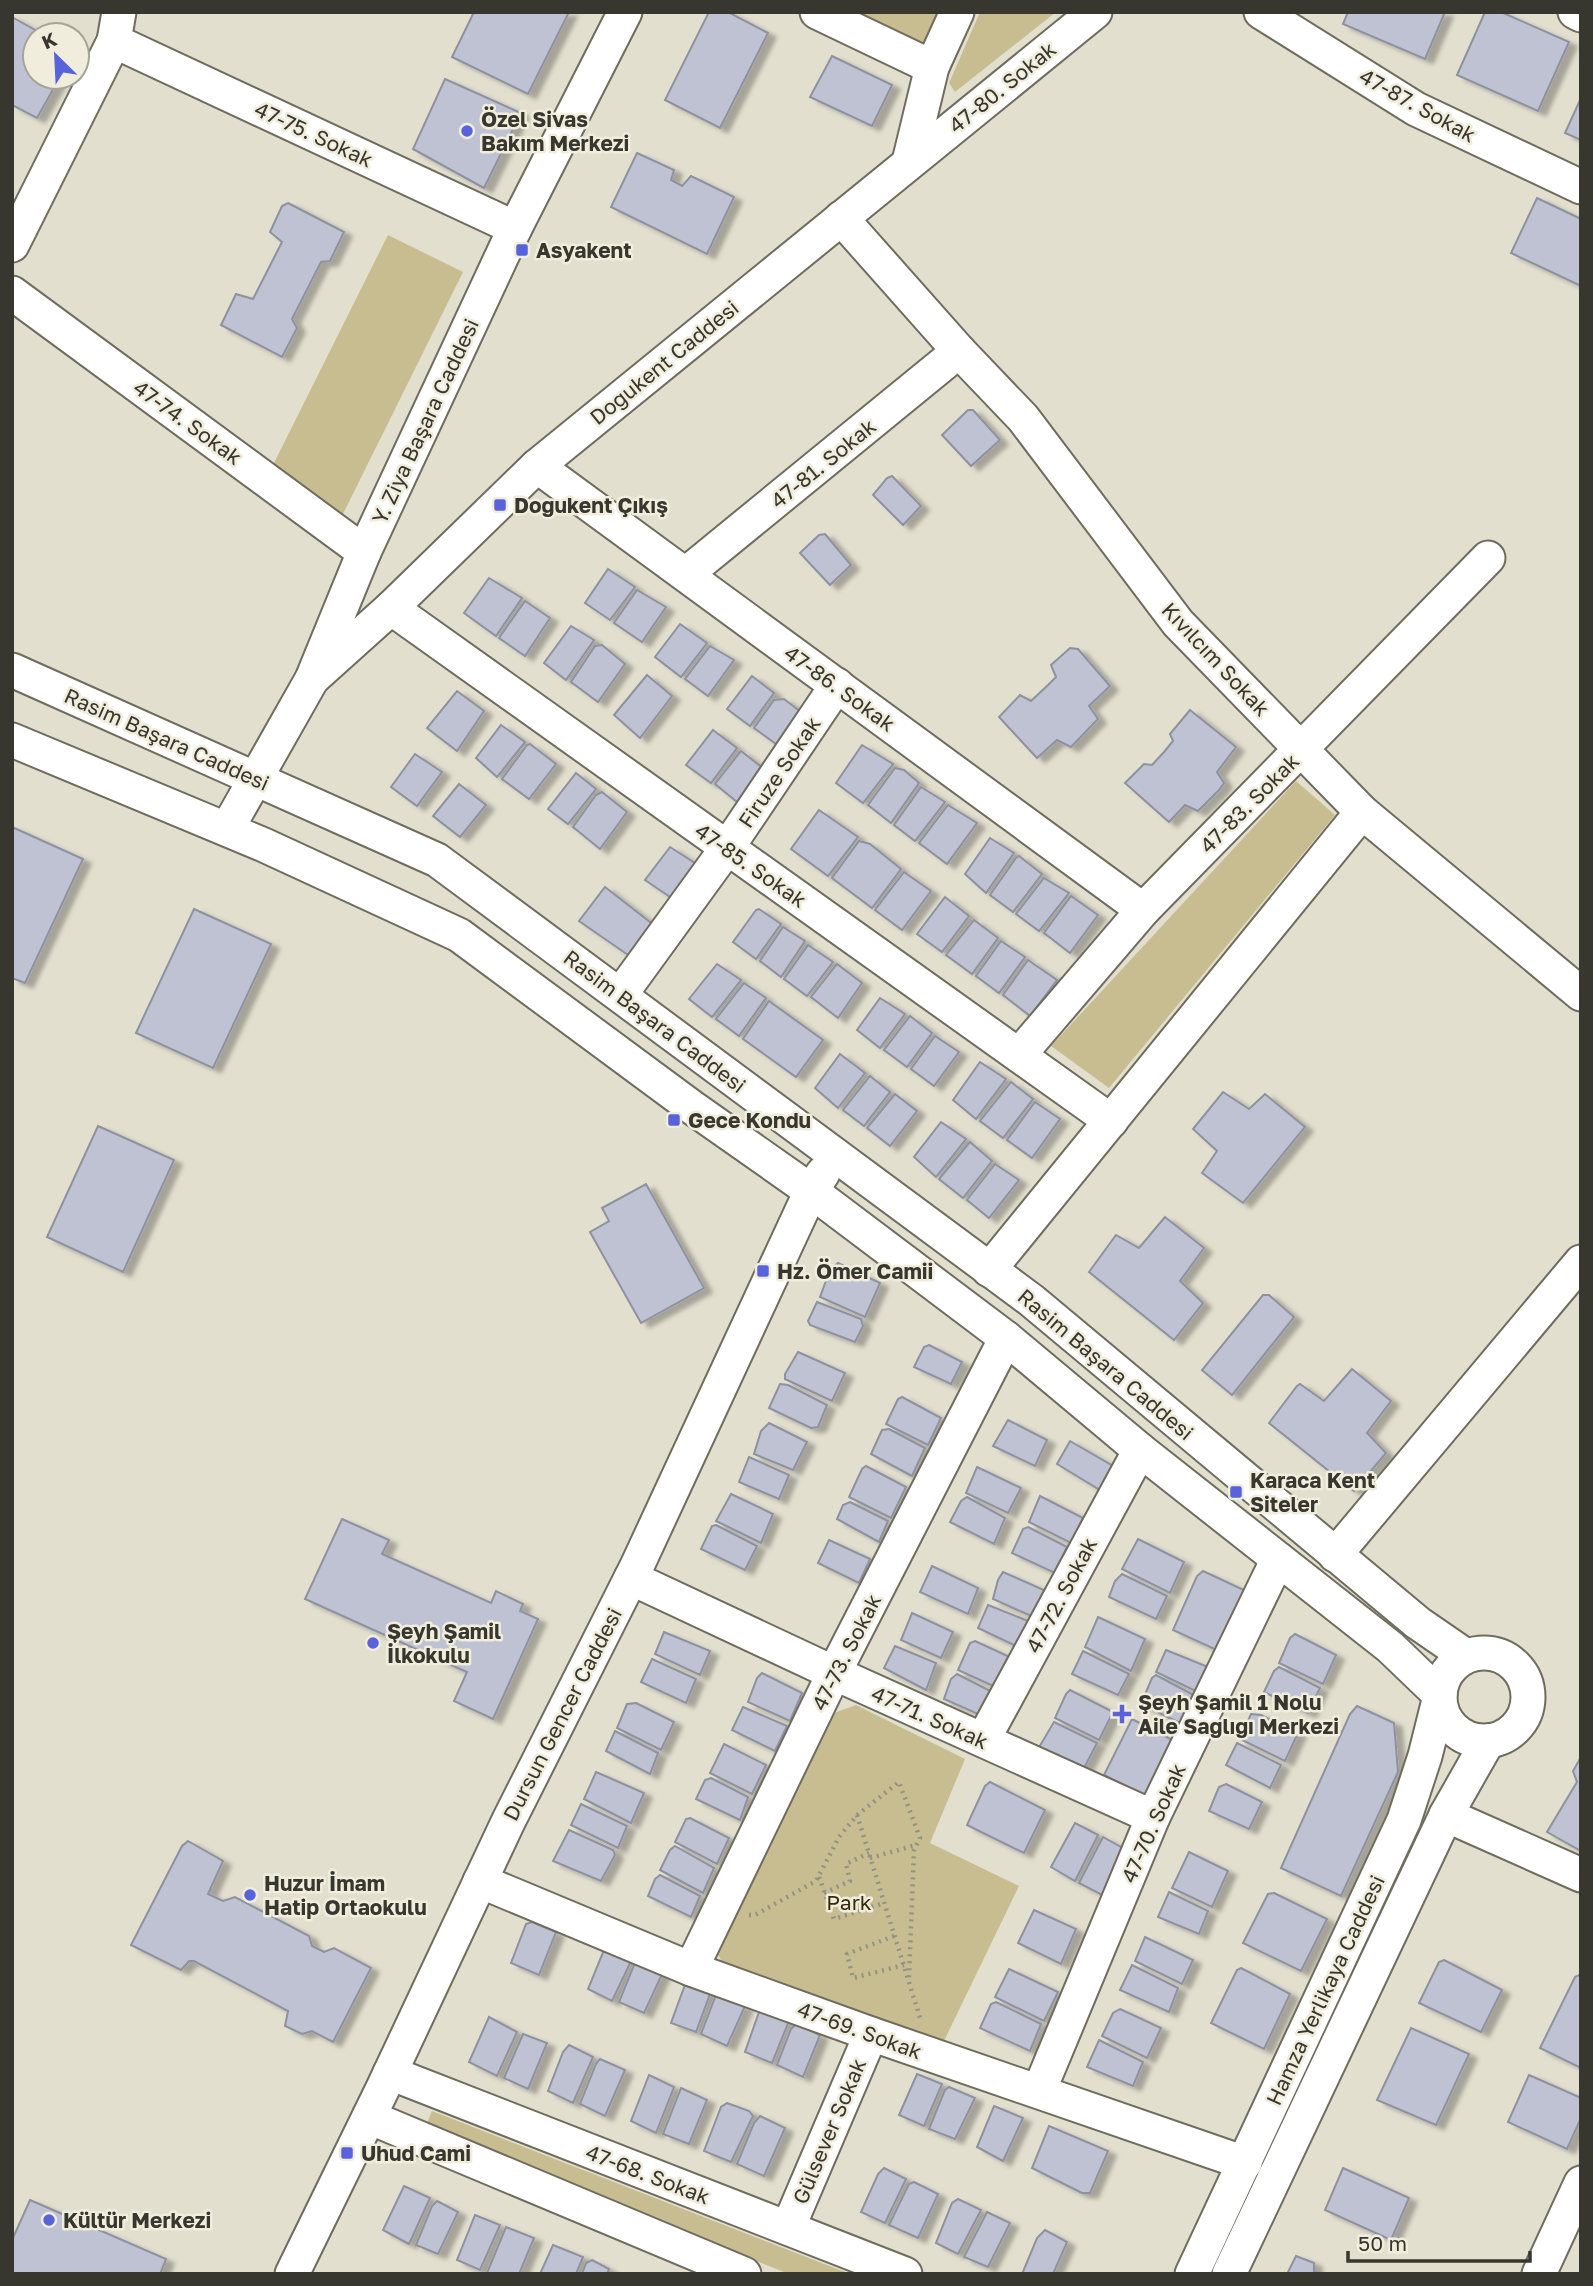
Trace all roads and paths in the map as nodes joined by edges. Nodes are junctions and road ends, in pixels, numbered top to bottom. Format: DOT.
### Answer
graph roads {
  1 [pos="625,12"];
  2 [pos="817,12"];
  3 [pos="957,12"];
  4 [pos="1095,12"];
  5 [pos="1261,12"];
  6 [pos="1575,12"];
  7 [pos="1581,15"];
  8 [pos="117,26"];
  9 [pos="932,67"];
  10 [pos="909,162"];
  11 [pos="1581,187"];
  12 [pos="841,218"];
  13 [pos="514,228"];
  14 [pos="12,245"];
  15 [pos="12,293"];
  16 [pos="959,351"];
  17 [pos="537,466"];
  18 [pos="364,552"];
  19 [pos="1488,558"];
  20 [pos="686,575"];
  21 [pos="391,608"];
  22 [pos="12,670"];
  23 [pos="312,680"];
  24 [pos="837,685"];
  25 [pos="12,740"];
  26 [pos="1302,749"];
  27 [pos="257,779"];
  28 [pos="1362,811"];
  29 [pos="227,829"];
  30 [pos="727,848"];
  31 [pos="1143,910"];
  32 [pos="1581,994"];
  33 [pos="621,995"];
  34 [pos="1019,1055"];
  35 [pos="1111,1121"];
  36 [pos="833,1156"];
  37 [pos="811,1191"];
  38 [pos="1581,1262"];
  39 [pos="989,1270"];
  40 [pos="1006,1338"];
  41 [pos="1140,1450"];
  42 [pos="1335,1555"];
  43 [pos="1278,1559"];
  44 [pos="631,1577"];
  45 [pos="1466,1656"];
  46 [pos="834,1673"];
  47 [pos="1439,1697"];
  48 [pos="983,1740"];
  49 [pos="1488,1741"];
  50 [pos="857,1815"];
  51 [pos="1447,1815"];
  52 [pos="1153,1817"];
  53 [pos="916,1845"];
  54 [pos="869,1856"];
  55 [pos="1581,1875"];
  56 [pos="818,1876"];
  57 [pos="480,1881"];
  58 [pos="824,1893"];
  59 [pos="884,1903"];
  60 [pos="717,1916"];
  61 [pos="894,1936"];
  62 [pos="904,1965"];
  63 [pos="691,1969"];
  64 [pos="909,1982"];
  65 [pos="871,2035"];
  66 [pos="931,2055"];
  67 [pos="390,2073"];
  68 [pos="1039,2091"];
  69 [pos="369,2117"];
  70 [pos="1245,2163"];
  71 [pos="1581,2183"];
  72 [pos="788,2228"];
  73 [pos="728,2271"];
  74 [pos="292,2274"];
  75 [pos="905,2274"];
  76 [pos="1192,2274"];
  77 [pos="1229,2274"];
  78 [pos="1539,2274"];
  1 -- 13 [label="street, Y. Ziya Başara Caddesi"];
  2 -- 9 [label="street"];
  3 -- 9 [label="street"];
  4 -- 10 [label="street, 47-80. Sokak"];
  5 -- 11 [label="street, 47-87. Sokak"];
  6 -- 7 [label="street"];
  8 -- 13 [label="street, 47-75. Sokak"];
  8 -- 14 [label="street"];
  9 -- 10 [label="street"];
  10 -- 12 [label="street, Doğukent Caddesi"];
  12 -- 16 [label="street, Kıvılcım Sokak"];
  12 -- 17 [label="street, Doğukent Caddesi"];
  13 -- 18 [label="street, Y. Ziya Başara Caddesi"];
  15 -- 18 [label="street, 47-74. Sokak"];
  16 -- 20 [label="street, 47-81. Sokak"];
  16 -- 26 [label="street, Kıvılcım Sokak"];
  17 -- 20 [label="street, 47-86. Sokak"];
  17 -- 21 [label="street, Doğukent Caddesi"];
  18 -- 23 [label="street, Y. Ziya Başara Caddesi"];
  19 -- 26 [label="street, 47-83. Sokak"];
  20 -- 24 [label="street, 47-86. Sokak"];
  21 -- 23 [label="street, Doğukent Caddesi"];
  21 -- 30 [label="street, 47-85. Sokak"];
  22 -- 27 [label="street, Rasim Başara Caddesi"];
  23 -- 27 [label="street, Y. Ziya Başara Caddesi"];
  24 -- 30 [label="street, Firuze Sokak"];
  24 -- 31 [label="street, 47-86. Sokak"];
  25 -- 29 [label="street, Rasim Başara Caddesi"];
  26 -- 28 [label="street, Kıvılcım Sokak"];
  26 -- 31 [label="street, 47-83. Sokak"];
  27 -- 29 [label="street, Y. Ziya Başara Caddesi"];
  27 -- 33 [label="street, Rasim Başara Caddesi"];
  28 -- 32 [label="street, Kıvılcım Sokak"];
  28 -- 35 [label="street"];
  29 -- 37 [label="street, Rasim Başara Caddesi"];
  30 -- 33 [label="street, Firuze Sokak"];
  30 -- 34 [label="street, 47-85. Sokak"];
  31 -- 34 [label="street, 47-83. Sokak"];
  33 -- 36 [label="street, Rasim Başara Caddesi"];
  34 -- 35 [label="street, 47-85. Sokak"];
  35 -- 39 [label="street"];
  36 -- 37 [label="street, Dursun Gencer Caddesi"];
  36 -- 39 [label="street, Rasim Başara Caddesi"];
  37 -- 40 [label="street, Rasim Başara Caddesi"];
  37 -- 44 [label="street, Dursun Gencer Caddesi"];
  38 -- 42 [label="street"];
  39 -- 42 [label="street, Rasim Başara Caddesi"];
  40 -- 41 [label="street, Rasim Başara Caddesi"];
  40 -- 46 [label="street, 47-73. Sokak"];
  41 -- 43 [label="street, Rasim Başara Caddesi"];
  41 -- 48 [label="street, 47-72. Sokak"];
  42 -- 45 [label="street, Rasim Başara Caddesi"];
  43 -- 47 [label="street, Rasim Başara Caddesi"];
  43 -- 52 [label="street, 47-70. Sokak"];
  44 -- 46 [label="street, 47-71. Sokak"];
  44 -- 57 [label="street, Dursun Gencer Caddesi"];
  45 -- 47 [label="street"];
  45 -- 49 [label="street"];
  46 -- 48 [label="street, 47-71. Sokak"];
  46 -- 60 [label="street, 47-73. Sokak"];
  47 -- 49 [label="street"];
  47 -- 70 [label="street, Hamza Yerlikaya Caddesi"];
  48 -- 52 [label="street, 47-71. Sokak"];
  49 -- 51 [label="street, Hamza Yerlikaya Caddesi"];
  50 -- 53 [label="path"];
  50 -- 54 [label="path"];
  50 -- 56 [label="path"];
  51 -- 55 [label="street"];
  51 -- 77 [label="street, Hamza Yerlikaya Caddesi"];
  52 -- 68 [label="street, 47-70. Sokak"];
  53 -- 54 [label="path"];
  53 -- 64 [label="path"];
  54 -- 58 [label="path"];
  54 -- 59 [label="path"];
  56 -- 58 [label="path"];
  56 -- 60 [label="path"];
  57 -- 63 [label="street, 47-69. Sokak"];
  57 -- 67 [label="street, Dursun Gencer Caddesi"];
  58 -- 59 [label="path"];
  59 -- 61 [label="path"];
  60 -- 63 [label="street, 47-73. Sokak"];
  61 -- 62 [label="path"];
  61 -- 62 [label="path"];
  62 -- 64 [label="path"];
  63 -- 65 [label="street, 47-69. Sokak"];
  64 -- 66 [label="path"];
  65 -- 66 [label="street, 47-69. Sokak"];
  65 -- 72 [label="street, Gülsever Sokak"];
  66 -- 68 [label="street, 47-69. Sokak"];
  67 -- 69 [label="street, Dursun Gencer Caddesi"];
  67 -- 72 [label="street, 47-68. Sokak"];
  68 -- 70 [label="street, 47-69. Sokak"];
  69 -- 73 [label="street"];
  69 -- 74 [label="street, Dursun Gencer Caddesi"];
  70 -- 76 [label="street, Hamza Yerlikaya Caddesi"];
  71 -- 78 [label="street"];
  72 -- 75 [label="street, 47-68. Sokak"];
}
